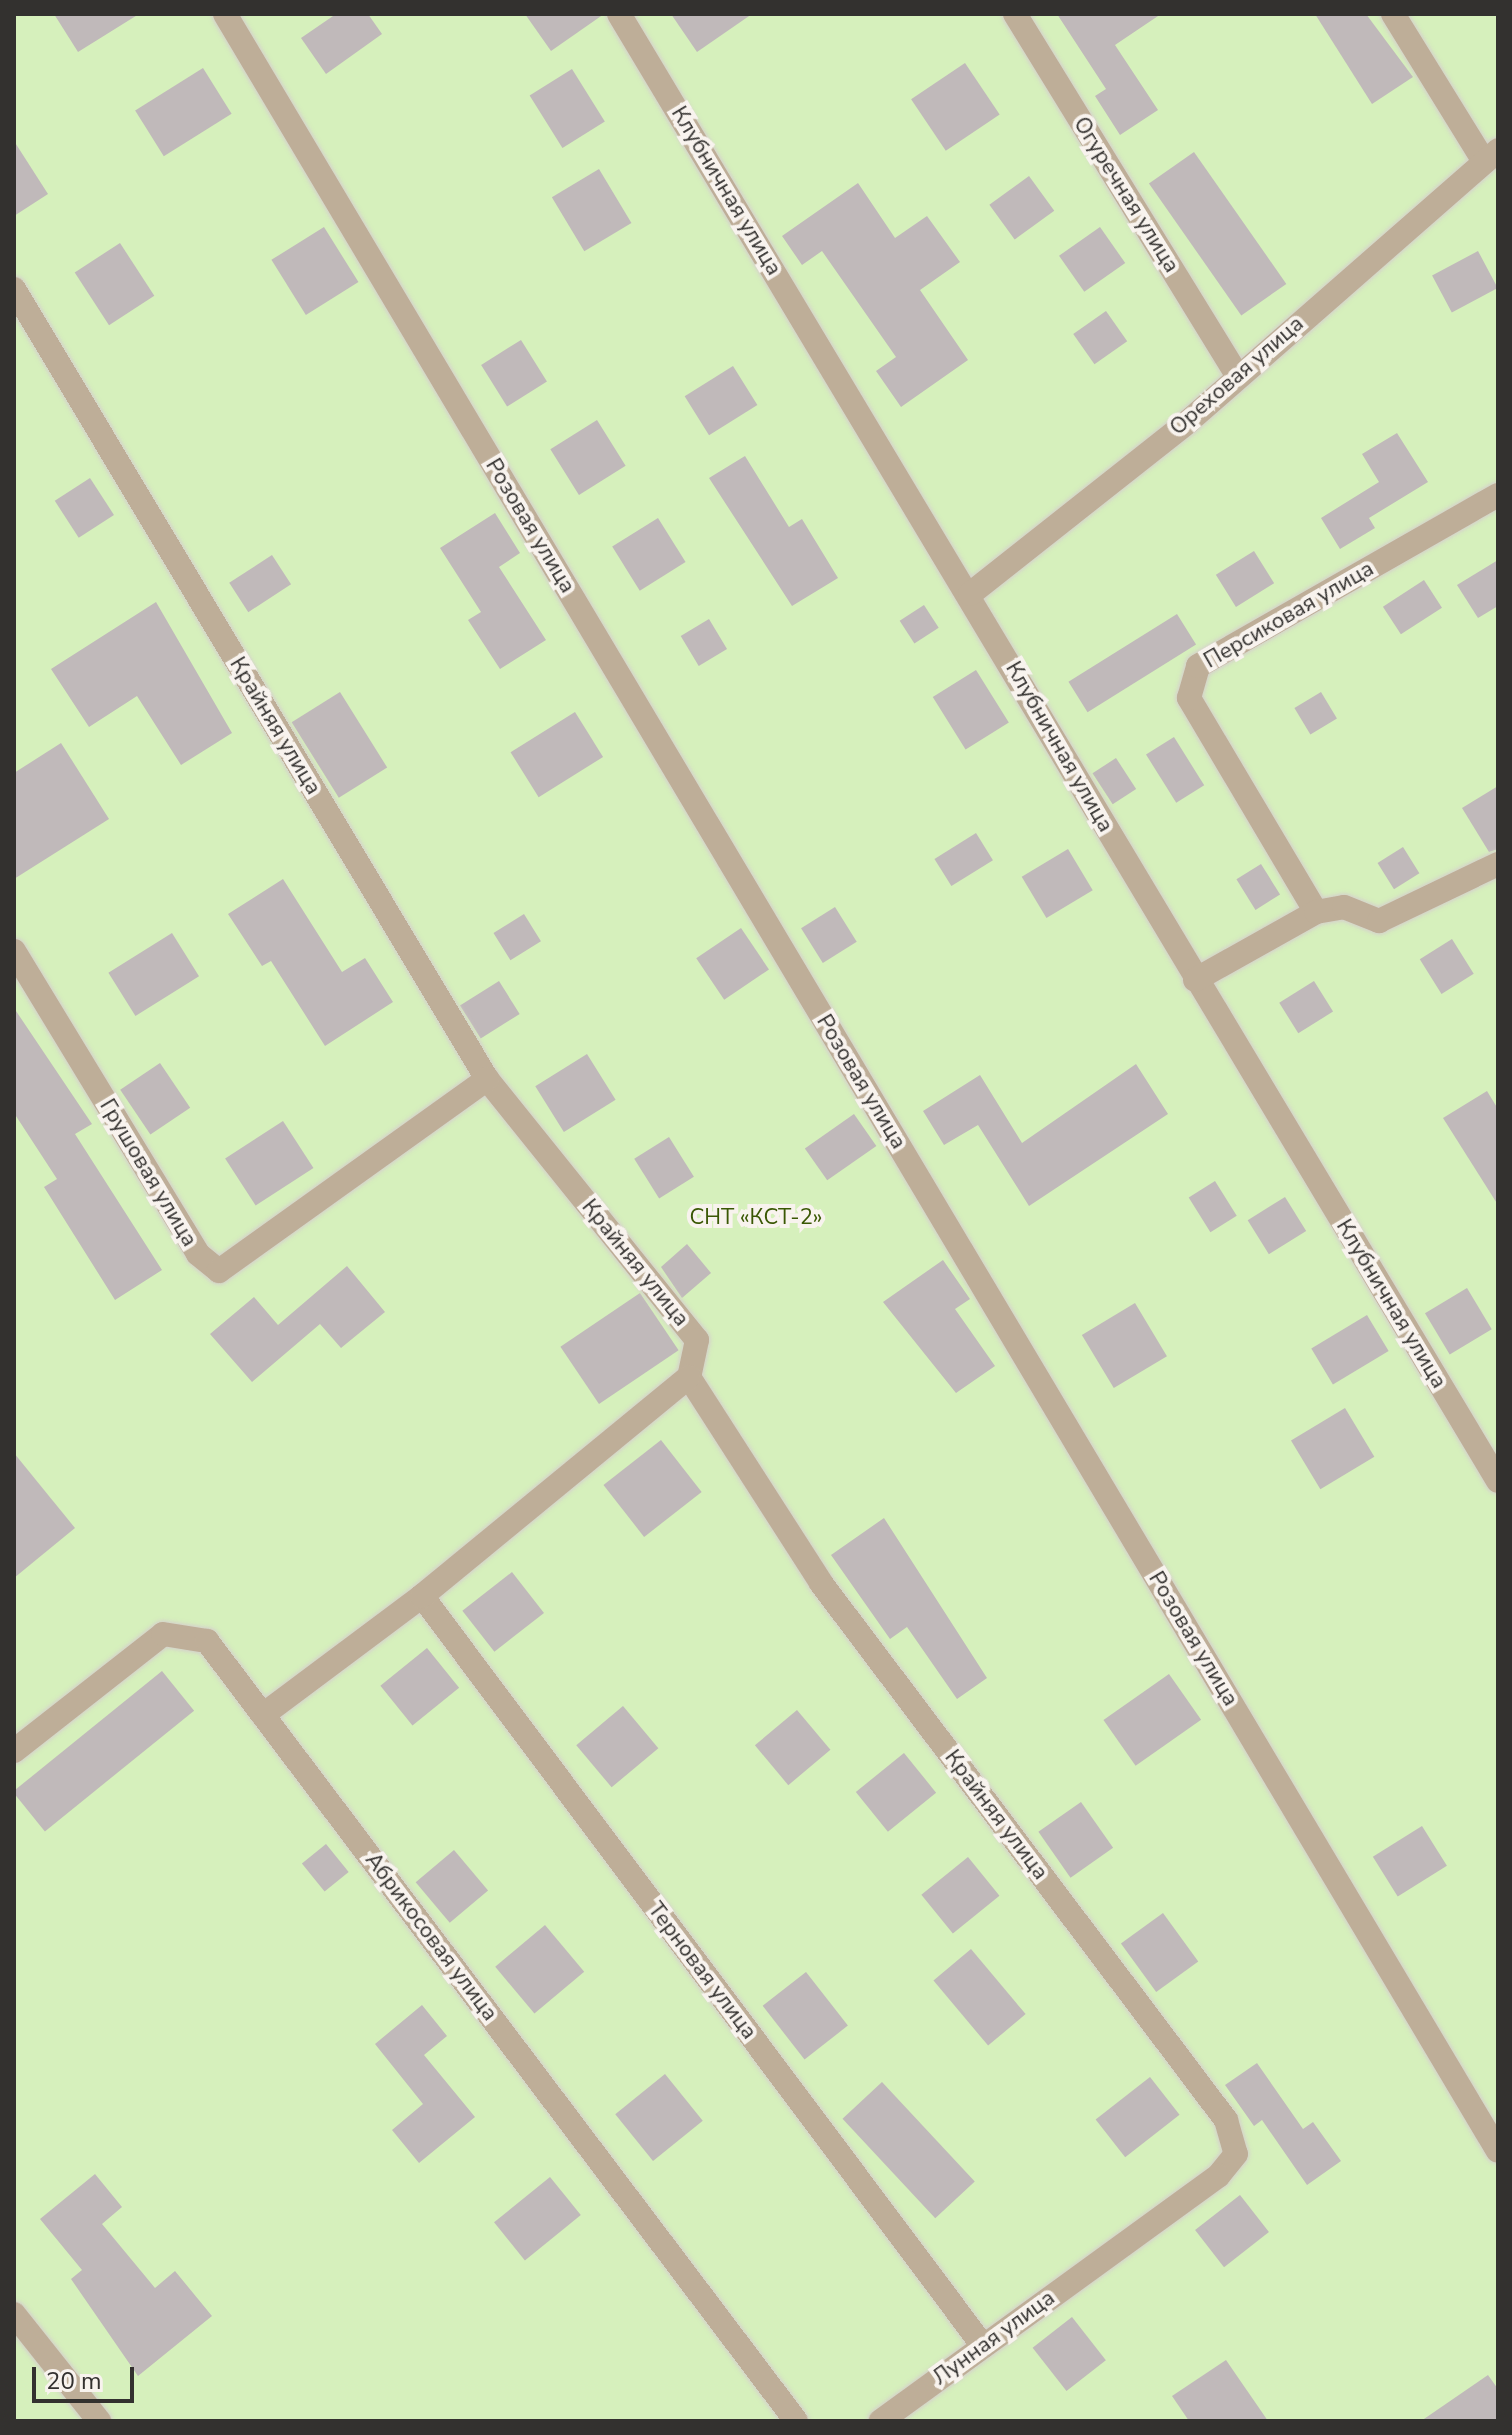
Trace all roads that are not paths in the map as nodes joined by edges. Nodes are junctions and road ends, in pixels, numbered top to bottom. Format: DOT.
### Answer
graph roads {
  1 [pos="225,14"];
  2 [pos="619,14"];
  3 [pos="1015,14"];
  4 [pos="1393,14"];
  5 [pos="1490,155"];
  6 [pos="14,289"];
  7 [pos="1238,376"];
  8 [pos="1498,495"];
  9 [pos="970,594"];
  10 [pos="1498,864"];
  11 [pos="1316,912"];
  12 [pos="14,951"];
  13 [pos="1195,980"];
  14 [pos="487,1079"];
  15 [pos="689,1377"];
  16 [pos="1498,1481"];
  17 [pos="422,1596"];
  18 [pos="263,1715"];
  19 [pos="14,1751"];
  20 [pos="1498,2151"];
  21 [pos="1108,2255"];
  22 [pos="14,2314"];
  23 [pos="983,2346"];
  24 [pos="99,2421"];
  25 [pos="796,2421"];
  26 [pos="881,2421"];
  1 -- 20 [label="street, Розовая улица"];
  2 -- 9 [label="street, Клубничная улица"];
  3 -- 7 [label="street, Огуречная улица"];
  4 -- 5 [label="street"];
  5 -- 7 [label="street, Ореховая улица"];
  6 -- 14 [label="street, Крайняя улица"];
  7 -- 9 [label="street, Ореховая улица"];
  8 -- 11 [label="street, Персиковая улица"];
  9 -- 13 [label="street, Клубничная улица"];
  10 -- 11 [label="street"];
  11 -- 13 [label="street"];
  12 -- 14 [label="street, Грушовая улица"];
  13 -- 16 [label="street, Клубничная улица"];
  14 -- 15 [label="street, Крайняя улица"];
  15 -- 17 [label="street"];
  15 -- 21 [label="street, Крайняя улица"];
  17 -- 18 [label="street"];
  17 -- 23 [label="street, Терновая улица"];
  18 -- 19 [label="street, Абрикосовая улица"];
  18 -- 25 [label="street, Абрикосовая улица"];
  21 -- 23 [label="street, Лунная улица"];
  22 -- 24 [label="street"];
  23 -- 26 [label="street, Лунная улица"];
}
